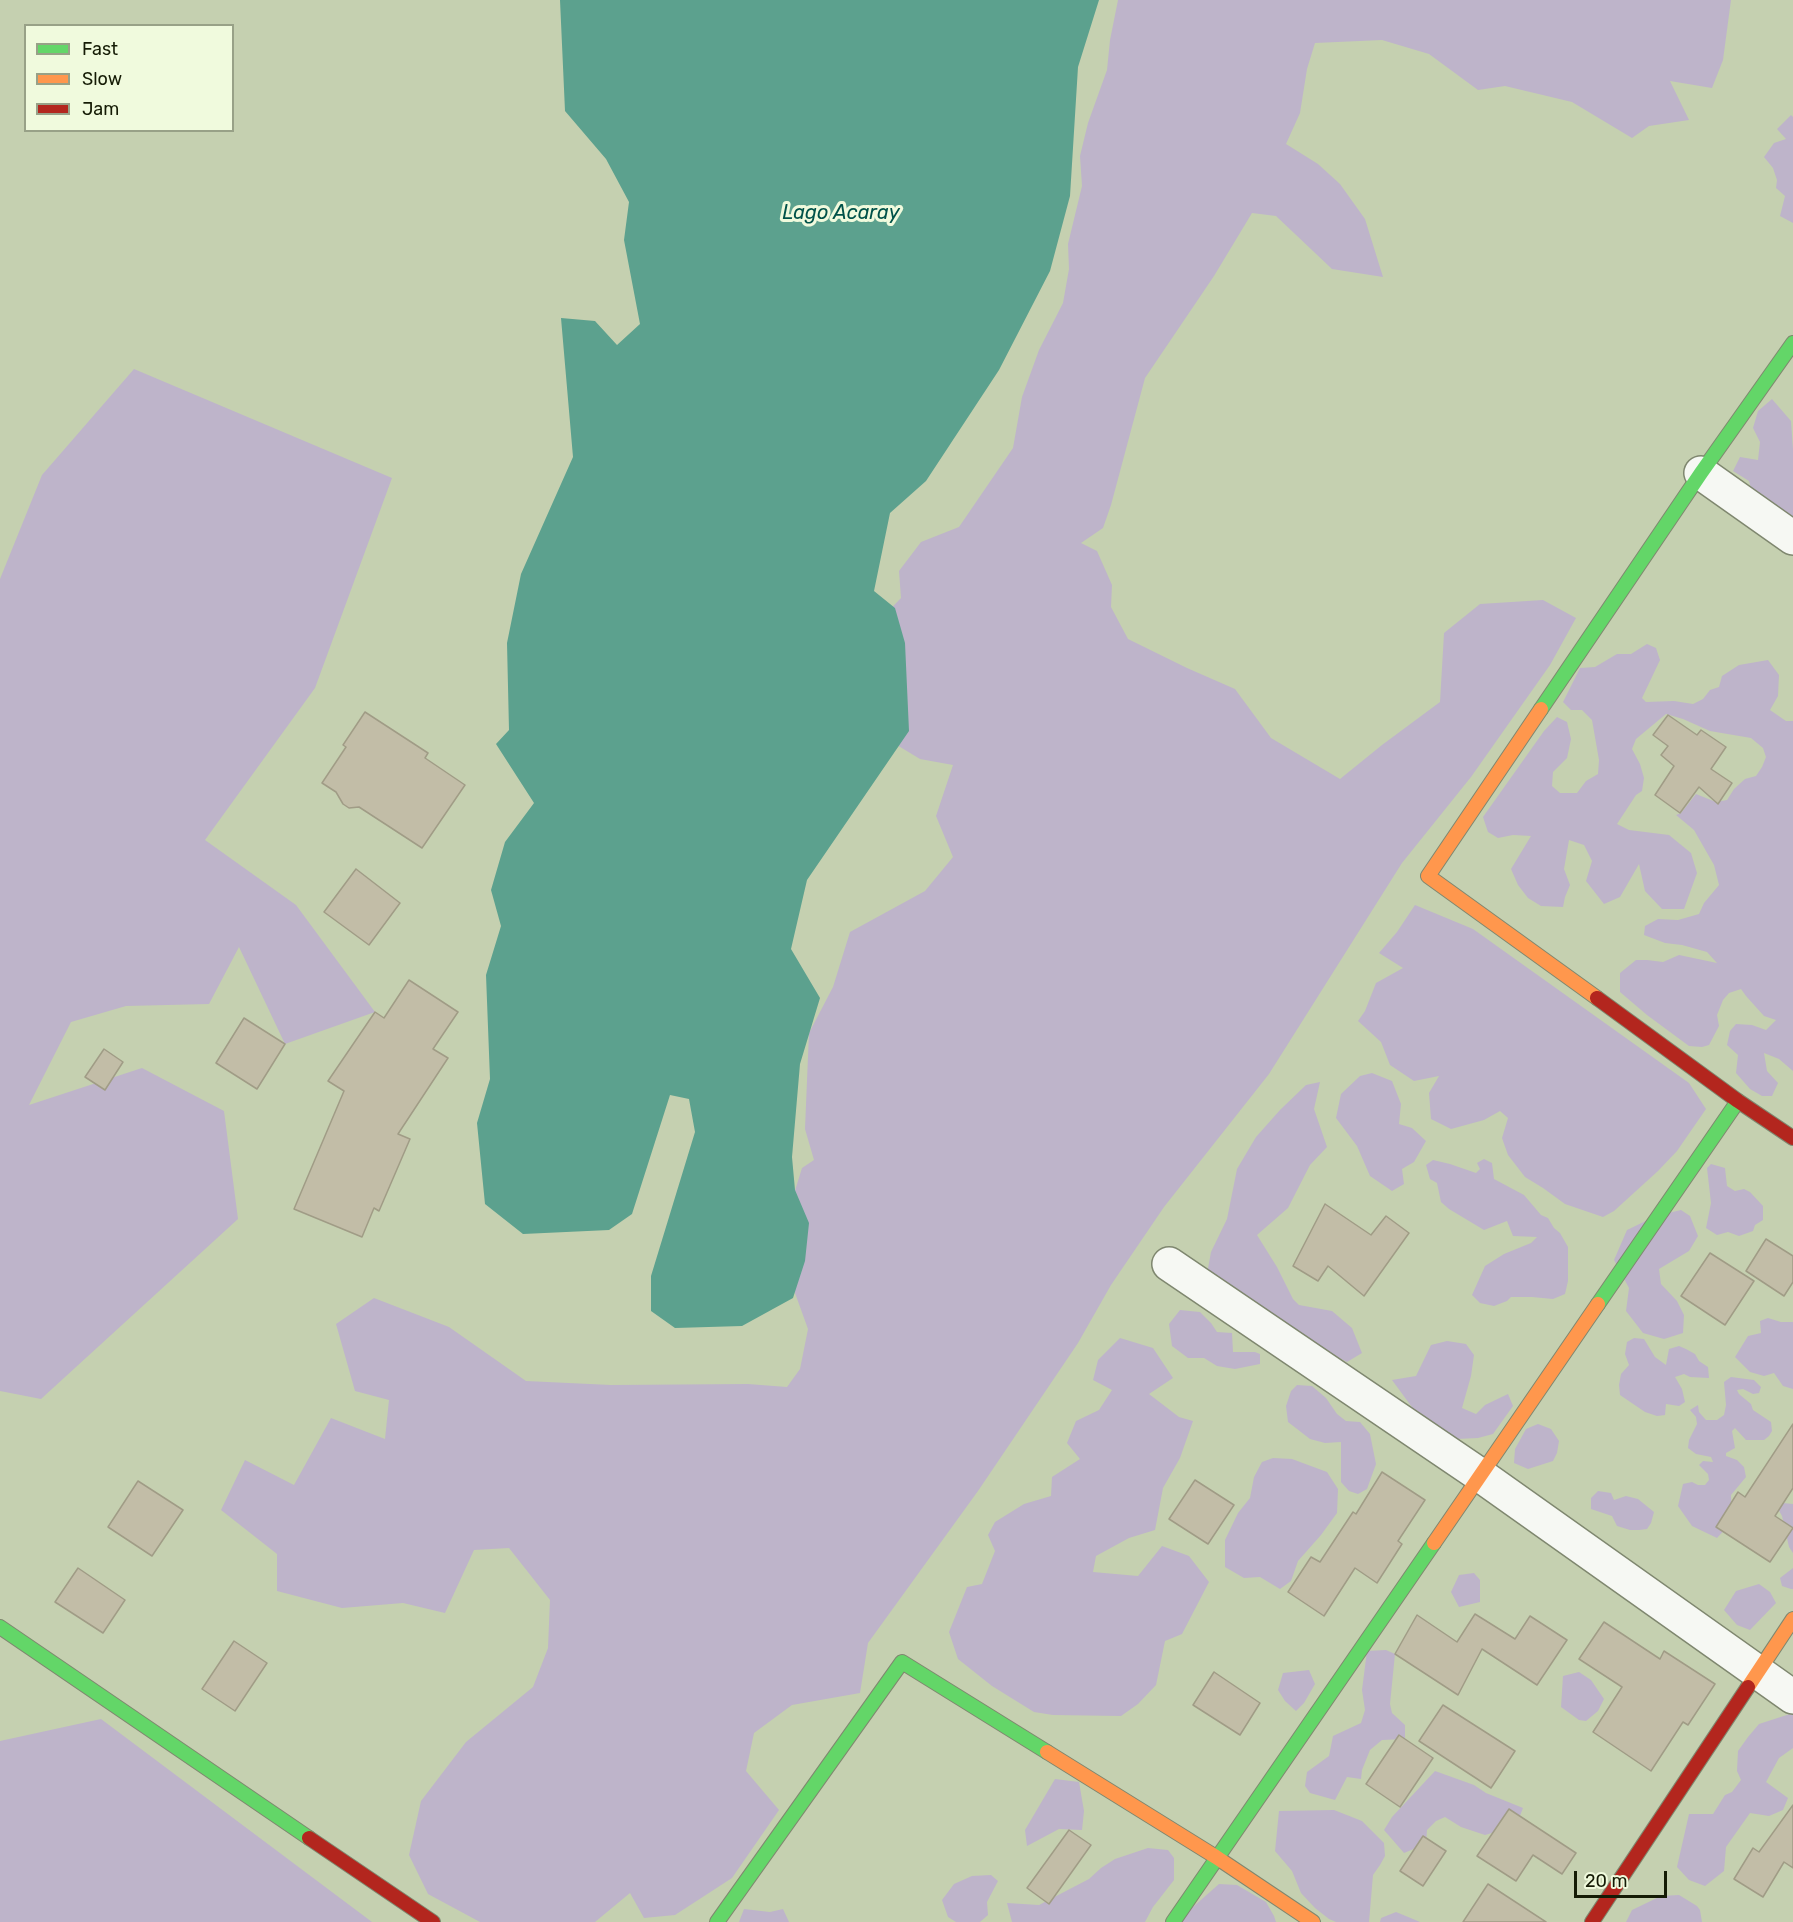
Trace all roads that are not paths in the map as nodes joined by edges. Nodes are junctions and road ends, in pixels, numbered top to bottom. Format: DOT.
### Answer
graph roads {
  1 [pos="1793,343"];
  2 [pos="1701,473"];
  3 [pos="1793,538"];
  4 [pos="1738,1101"];
  5 [pos="1793,1137"];
  6 [pos="1169,1264"];
  7 [pos="1479,1475"];
  8 [pos="1793,1619"];
  9 [pos="0,1627"];
  10 [pos="1758,1673"];
  11 [pos="1793,1697"];
  12 [pos="1216,1857"];
  13 [pos="433,1922"];
  14 [pos="717,1922"];
  15 [pos="1173,1922"];
  16 [pos="1313,1922"];
  17 [pos="1592,1922"];
  1 -- 2 [label="street"];
  2 -- 3 [label="street"];
  2 -- 4 [label="street"];
  4 -- 5 [label="street"];
  4 -- 7 [label="street"];
  6 -- 7 [label="street"];
  7 -- 10 [label="street"];
  7 -- 12 [label="street"];
  8 -- 10 [label="street"];
  9 -- 13 [label="street"];
  10 -- 11 [label="street"];
  10 -- 17 [label="street"];
  12 -- 14 [label="street"];
  12 -- 15 [label="street"];
  12 -- 16 [label="street"];
}
